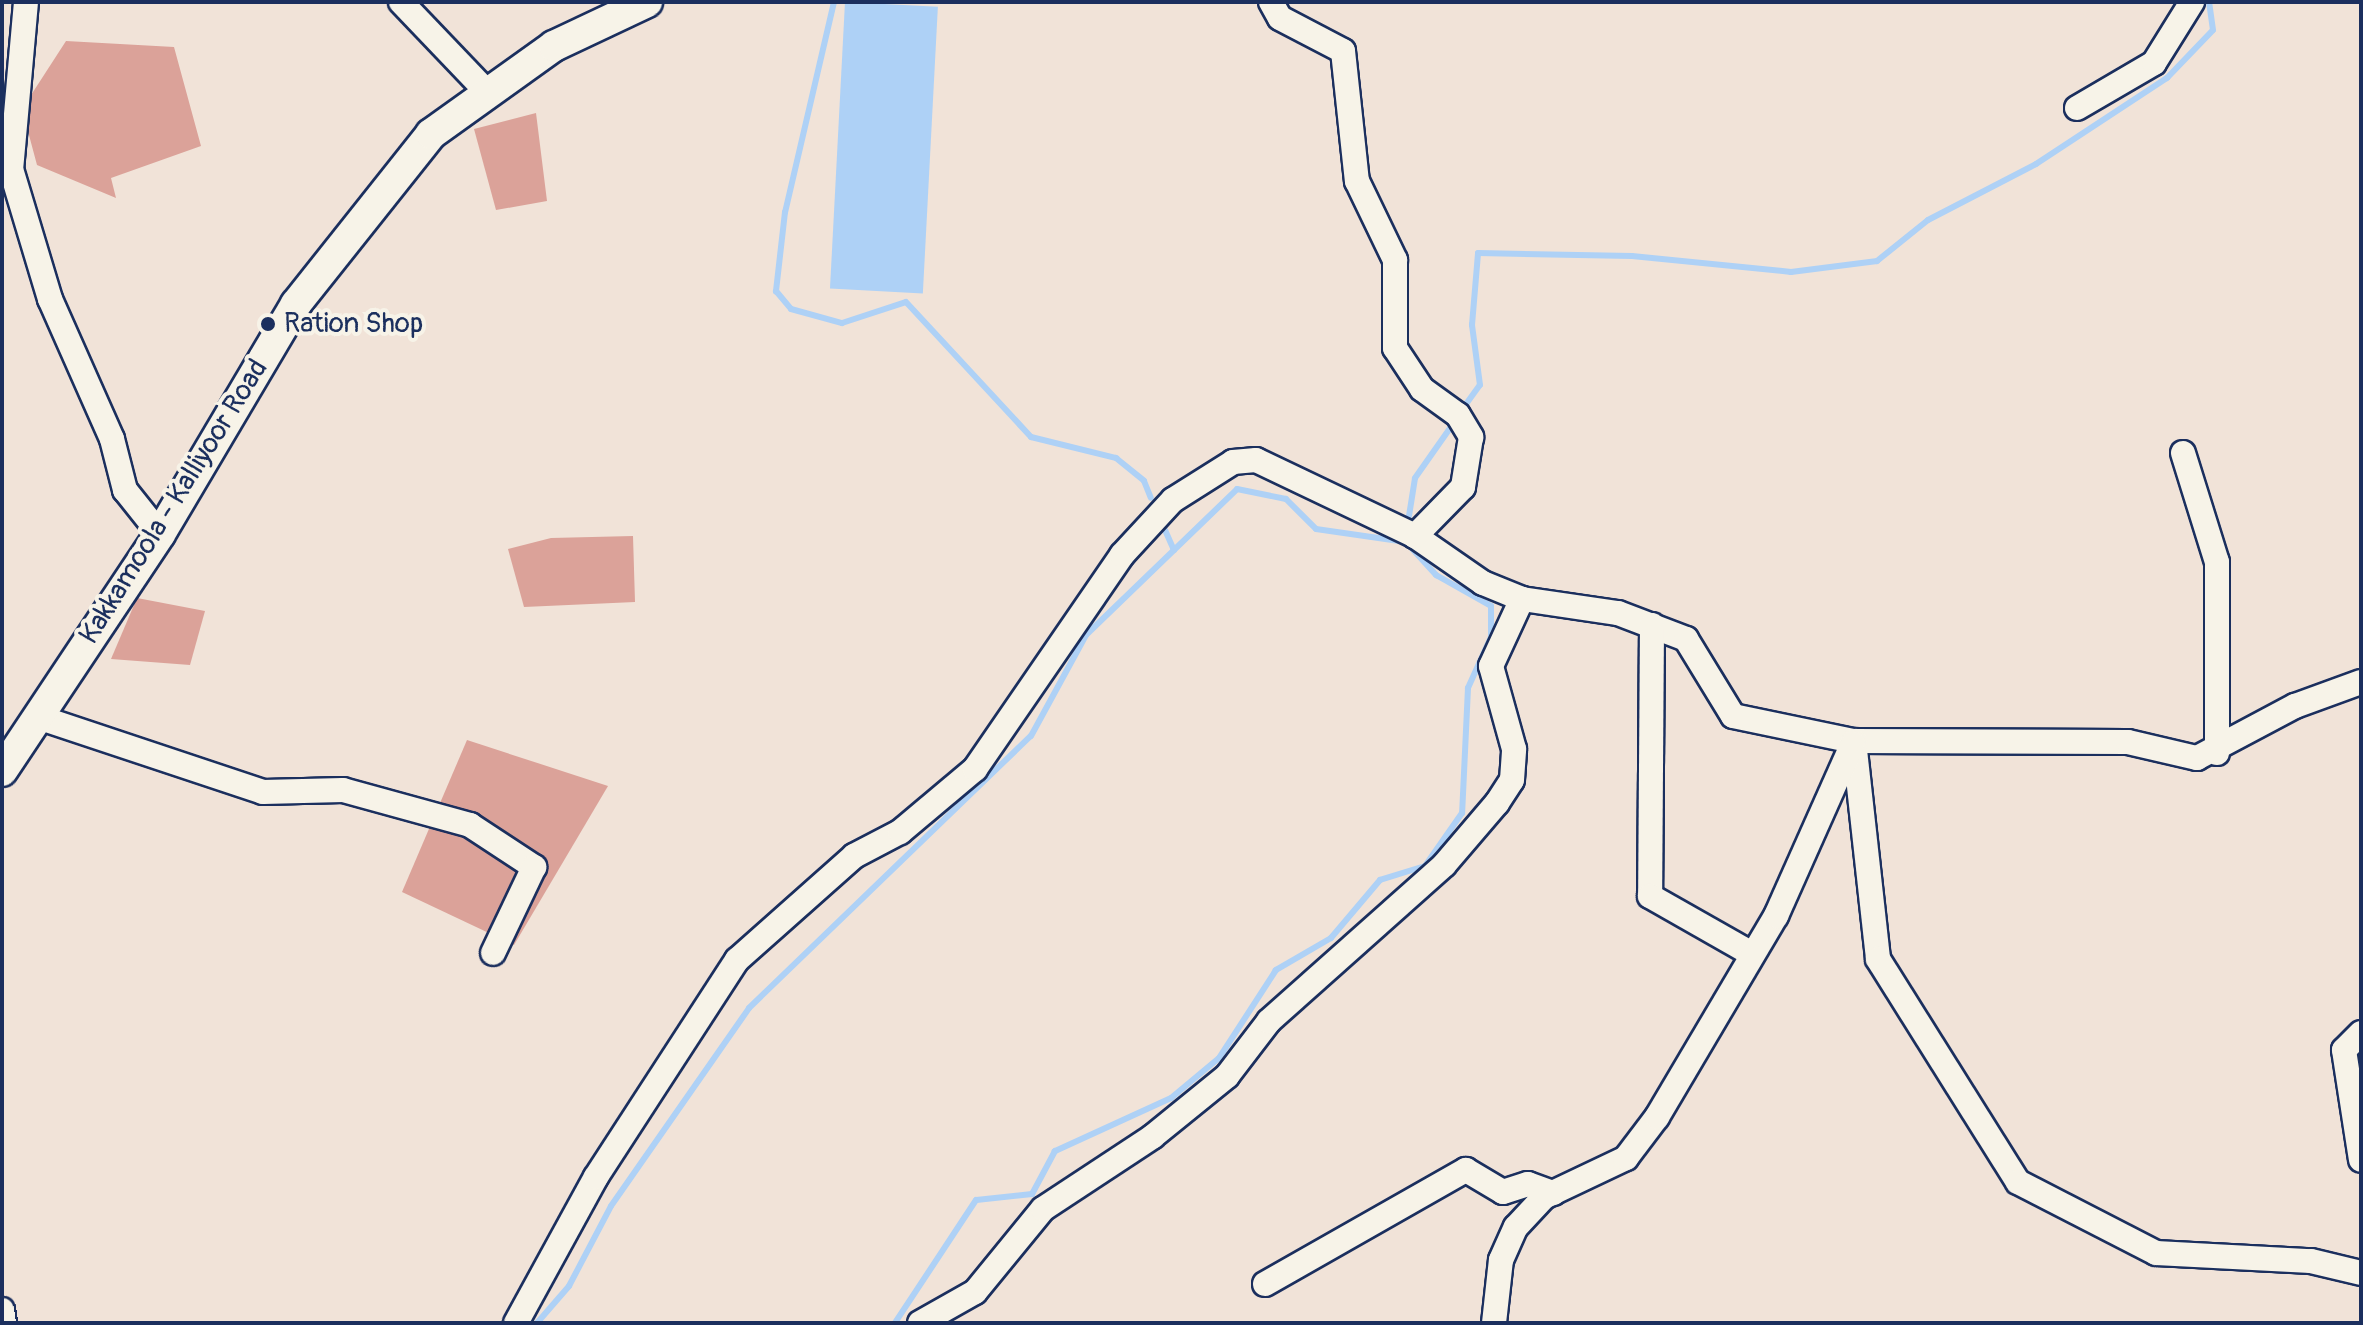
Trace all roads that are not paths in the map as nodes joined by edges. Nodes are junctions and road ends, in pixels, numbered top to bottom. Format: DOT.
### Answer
graph roads {
  1 [pos="26,2"];
  2 [pos="401,2"];
  3 [pos="647,2"];
  4 [pos="1271,2"];
  5 [pos="2192,2"];
  6 [pos="488,93"];
  7 [pos="2077,108"];
  8 [pos="2183,453"];
  9 [pos="160,534"];
  10 [pos="1415,536"];
  11 [pos="1522,599"];
  12 [pos="1652,625"];
  13 [pos="2361,682"];
  14 [pos="38,717"];
  15 [pos="1854,741"];
  16 [pos="2217,753"];
  17 [pos="2,771"];
  18 [pos="493,953"];
  19 [pos="1752,954"];
  20 [pos="2361,1033"];
  21 [pos="2361,1160"];
  22 [pos="1553,1193"];
  23 [pos="2361,1273"];
  24 [pos="1265,1284"];
  25 [pos="2,1310"];
  26 [pos="4,1323"];
  27 [pos="516,1323"];
  28 [pos="920,1323"];
  29 [pos="1494,1323"];
  1 -- 9 [label="street"];
  2 -- 6 [label="street"];
  3 -- 6 [label="main road, Kakkamoola - Kalliyoor Road"];
  4 -- 10 [label="street"];
  5 -- 7 [label="street"];
  6 -- 9 [label="main road, Kakkamoola - Kalliyoor Road"];
  8 -- 16 [label="street"];
  9 -- 14 [label="main road, Kakkamoola - Kalliyoor Road"];
  10 -- 11 [label="street"];
  10 -- 27 [label="street"];
  11 -- 12 [label="street"];
  11 -- 28 [label="street"];
  12 -- 15 [label="street"];
  12 -- 19 [label="street"];
  13 -- 16 [label="street"];
  14 -- 17 [label="main road, Kakkamoola - Kalliyoor Road"];
  14 -- 18 [label="street"];
  15 -- 16 [label="street"];
  15 -- 19 [label="street"];
  15 -- 23 [label="street"];
  19 -- 22 [label="street"];
  20 -- 21 [label="street"];
  22 -- 24 [label="street"];
  22 -- 29 [label="street"];
  25 -- 26 [label="street"];
}
